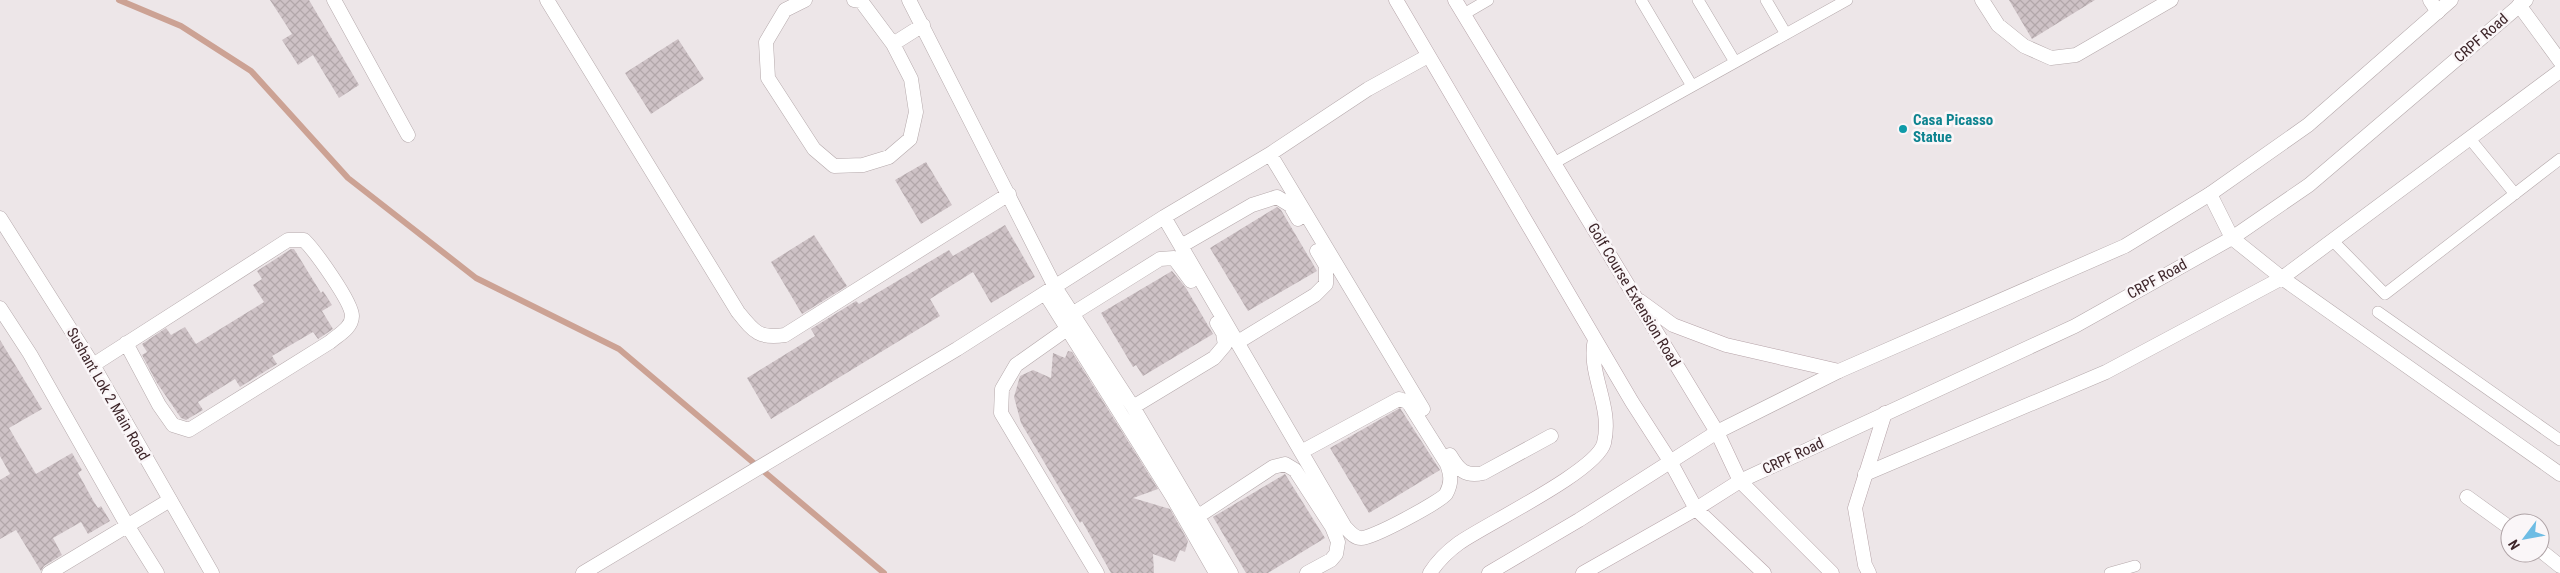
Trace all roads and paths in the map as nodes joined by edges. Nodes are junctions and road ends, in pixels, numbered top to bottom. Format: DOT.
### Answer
graph roads {
  1 [pos="334,0"];
  2 [pos="547,0"];
  3 [pos="805,0"];
  4 [pos="854,0"];
  5 [pos="909,0"];
  6 [pos="1396,0"];
  7 [pos="1455,0"];
  8 [pos="1488,0"];
  9 [pos="1640,0"];
  10 [pos="1698,0"];
  11 [pos="1766,0"];
  12 [pos="1847,0"];
  13 [pos="1982,0"];
  14 [pos="2171,0"];
  15 [pos="2451,0"];
  16 [pos="2522,3"];
  17 [pos="2434,6"];
  18 [pos="1464,14"];
  19 [pos="923,25"];
  20 [pos="1786,34"];
  21 [pos="893,44"];
  22 [pos="1428,56"];
  23 [pos="2560,61"];
  24 [pos="1735,62"];
  25 [pos="2560,71"];
  26 [pos="1692,86"];
  27 [pos="408,135"];
  28 [pos="2470,139"];
  29 [pos="1270,154"];
  30 [pos="2560,159"];
  31 [pos="1554,163"];
  32 [pos="1009,194"];
  33 [pos="2210,194"];
  34 [pos="2515,194"];
  35 [pos="1164,217"];
  36 [pos="0,218"];
  37 [pos="2232,238"];
  38 [pos="2332,240"];
  39 [pos="1181,246"];
  40 [pos="2282,278"];
  41 [pos="1050,290"];
  42 [pos="1636,298"];
  43 [pos="2378,312"];
  44 [pos="2,314"];
  45 [pos="1072,314"];
  46 [pos="1067,329"];
  47 [pos="1595,338"];
  48 [pos="1238,342"];
  49 [pos="126,343"];
  50 [pos="93,365"];
  51 [pos="1839,371"];
  52 [pos="1133,407"];
  53 [pos="1885,413"];
  54 [pos="1717,432"];
  55 [pos="1551,436"];
  56 [pos="2560,440"];
  57 [pos="1301,452"];
  58 [pos="1670,461"];
  59 [pos="1865,474"];
  60 [pos="2560,474"];
  61 [pos="1740,481"];
  62 [pos="2467,496"];
  63 [pos="170,500"];
  64 [pos="1696,509"];
  65 [pos="1197,517"];
  66 [pos="2500,521"];
  67 [pos="127,525"];
  68 [pos="2550,558"];
  69 [pos="2135,566"];
  70 [pos="2560,566"];
  71 [pos="591,571"];
  72 [pos="49,573"];
  73 [pos="157,573"];
  74 [pos="212,573"];
  75 [pos="1097,573"];
  76 [pos="1216,573"];
  77 [pos="1230,573"];
  78 [pos="1308,573"];
  79 [pos="1430,573"];
  80 [pos="1489,573"];
  81 [pos="1583,573"];
  82 [pos="1764,573"];
  83 [pos="1832,573"];
  84 [pos="1869,573"];
  85 [pos="2110,573"];
  1 -- 27 [label="street"];
  2 -- 32 [label="street"];
  3 -- 21 [label="street"];
  4 -- 21 [label="street"];
  5 -- 19 [label="street"];
  6 -- 22 [label="street"];
  7 -- 18 [label="street, Golf Course Extension Road"];
  8 -- 18 [label="lane"];
  9 -- 26 [label="lane"];
  10 -- 24 [label="lane"];
  11 -- 20 [label="lane"];
  12 -- 20 [label="lane"];
  13 -- 14 [label="street"];
  15 -- 17 [label="street"];
  16 -- 23 [label="street"];
  16 -- 37 [label="street, CRPF Road"];
  17 -- 33 [label="street"];
  18 -- 31 [label="street, Golf Course Extension Road"];
  19 -- 21 [label="street"];
  19 -- 32 [label="street"];
  20 -- 24 [label="lane"];
  22 -- 29 [label="street"];
  22 -- 47 [label="street"];
  24 -- 26 [label="lane"];
  25 -- 28 [label="street"];
  26 -- 31 [label="lane"];
  28 -- 34 [label="lane"];
  28 -- 38 [label="street"];
  29 -- 35 [label="street"];
  29 -- 55 [label="street"];
  30 -- 34 [label="lane"];
  31 -- 42 [label="street, Golf Course Extension Road"];
  32 -- 41 [label="street"];
  33 -- 37 [label="street"];
  33 -- 51 [label="street"];
  34 -- 38 [label="lane"];
  35 -- 39 [label="street"];
  35 -- 41 [label="street"];
  36 -- 50 [label="street, Sushant Lok 2 Main Road"];
  37 -- 40 [label="street"];
  37 -- 53 [label="street, CRPF Road"];
  38 -- 40 [label="street"];
  39 -- 48 [label="street"];
  39 -- 48 [label="street"];
  40 -- 59 [label="street"];
  40 -- 60 [label="street"];
  41 -- 45 [label="street"];
  41 -- 46 [label="street"];
  41 -- 71 [label="street"];
  42 -- 51 [label="street"];
  42 -- 54 [label="street, Golf Course Extension Road"];
  43 -- 56 [label="lane"];
  44 -- 67 [label="street"];
  45 -- 52 [label="street"];
  45 -- 52 [label="street"];
  46 -- 75 [label="street"];
  46 -- 76 [label="street"];
  47 -- 58 [label="street"];
  47 -- 79 [label="street"];
  48 -- 57 [label="street"];
  49 -- 49 [label="street"];
  49 -- 50 [label="street"];
  50 -- 63 [label="street, Sushant Lok 2 Main Road"];
  51 -- 54 [label="street"];
  52 -- 65 [label="street"];
  53 -- 59 [label="street"];
  53 -- 61 [label="street, CRPF Road"];
  54 -- 58 [label="street"];
  54 -- 61 [label="street, Golf Course Extension Road"];
  57 -- 57 [label="street"];
  58 -- 64 [label="street"];
  58 -- 80 [label="street"];
  59 -- 84 [label="street"];
  61 -- 64 [label="street, CRPF Road"];
  61 -- 83 [label="street, Golf Course Extension Road"];
  62 -- 66 [label="street"];
  63 -- 67 [label="street"];
  63 -- 74 [label="street, Sushant Lok 2 Main Road"];
  64 -- 81 [label="street, CRPF Road"];
  64 -- 82 [label="street"];
  65 -- 77 [label="street"];
  65 -- 78 [label="street"];
  67 -- 72 [label="street"];
  67 -- 73 [label="street"];
  68 -- 70 [label="street"];
  69 -- 85 [label="lane"];
}
